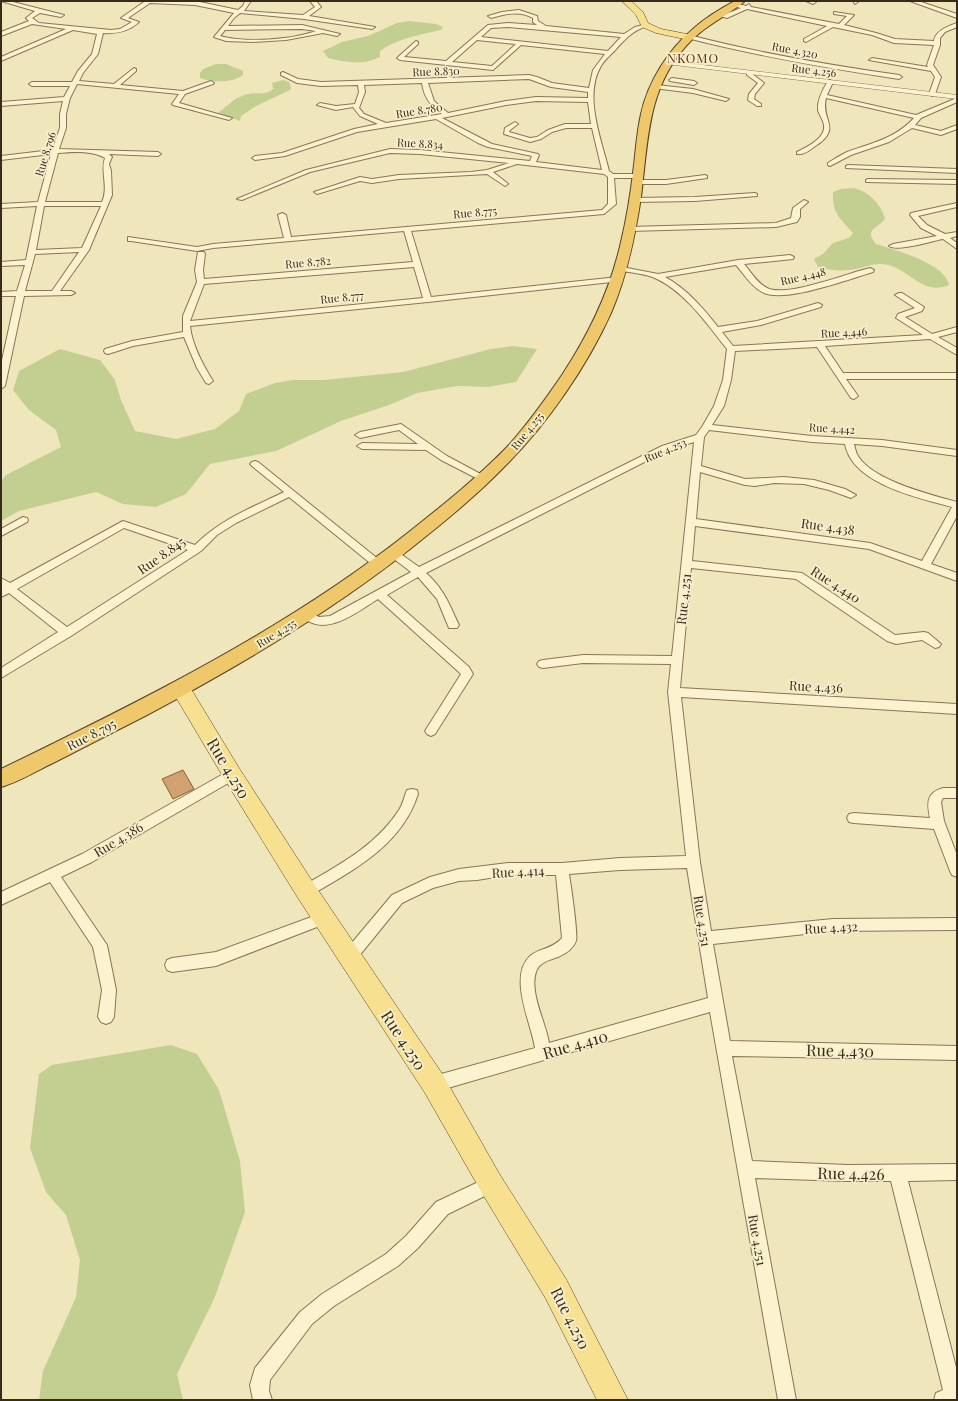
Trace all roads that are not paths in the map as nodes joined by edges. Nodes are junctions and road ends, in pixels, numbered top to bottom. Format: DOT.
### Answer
graph roads {
  1 [pos="3,1"];
  2 [pos="148,1"];
  3 [pos="248,1"];
  4 [pos="313,1"];
  5 [pos="626,1"];
  6 [pos="913,1"];
  7 [pos="755,2"];
  8 [pos="16,4"];
  9 [pos="741,4"];
  10 [pos="8,7"];
  11 [pos="957,8"];
  12 [pos="39,11"];
  13 [pos="239,12"];
  14 [pos="943,12"];
  15 [pos="836,13"];
  16 [pos="61,15"];
  17 [pos="327,16"];
  18 [pos="491,16"];
  19 [pos="957,16"];
  20 [pos="304,17"];
  21 [pos="321,20"];
  22 [pos="32,22"];
  23 [pos="645,25"];
  24 [pos="832,25"];
  25 [pos="957,25"];
  26 [pos="840,26"];
  27 [pos="372,27"];
  28 [pos="544,27"];
  29 [pos="72,28"];
  30 [pos="224,28"];
  31 [pos="306,28"];
  32 [pos="323,30"];
  33 [pos="99,32"];
  34 [pos="1,34"];
  35 [pos="337,34"];
  36 [pos="625,36"];
  37 [pos="689,36"];
  38 [pos="476,38"];
  39 [pos="806,40"];
  40 [pos="416,43"];
  41 [pos="520,43"];
  42 [pos="936,43"];
  43 [pos="608,53"];
  44 [pos="1,59"];
  45 [pos="872,60"];
  46 [pos="447,63"];
  47 [pos="668,63"];
  48 [pos="931,69"];
  49 [pos="134,70"];
  50 [pos="846,70"];
  51 [pos="283,74"];
  52 [pos="749,74"];
  53 [pos="899,77"];
  54 [pos="425,82"];
  55 [pos="75,83"];
  56 [pos="211,83"];
  57 [pos="658,83"];
  58 [pos="694,83"];
  59 [pos="832,83"];
  60 [pos="32,84"];
  61 [pos="361,84"];
  62 [pos="116,85"];
  63 [pos="132,87"];
  64 [pos="590,90"];
  65 [pos="184,93"];
  66 [pos="932,94"];
  67 [pos="121,96"];
  68 [pos="824,96"];
  69 [pos="957,98"];
  70 [pos="67,99"];
  71 [pos="726,99"];
  72 [pos="590,100"];
  73 [pos="1,104"];
  74 [pos="320,105"];
  75 [pos="357,105"];
  76 [pos="758,105"];
  77 [pos="447,115"];
  78 [pos="917,117"];
  79 [pos="229,118"];
  80 [pos="438,118"];
  81 [pos="515,124"];
  82 [pos="384,125"];
  83 [pos="594,126"];
  84 [pos="912,126"];
  85 [pos="957,128"];
  86 [pos="56,151"];
  87 [pos="102,152"];
  88 [pos="799,153"];
  89 [pos="158,154"];
  90 [pos="1,158"];
  91 [pos="255,158"];
  92 [pos="516,162"];
  93 [pos="532,164"];
  94 [pos="830,164"];
  95 [pos="848,167"];
  96 [pos="957,171"];
  97 [pos="488,172"];
  98 [pos="609,174"];
  99 [pos="705,177"];
  100 [pos="638,179"];
  101 [pos="868,181"];
  102 [pos="957,182"];
  103 [pos="505,184"];
  104 [pos="317,192"];
  105 [pos="755,195"];
  106 [pos="240,199"];
  107 [pos="634,200"];
  108 [pos="804,202"];
  109 [pos="42,204"];
  110 [pos="105,204"];
  111 [pos="957,205"];
  112 [pos="1,206"];
  113 [pos="282,215"];
  114 [pos="629,229"];
  115 [pos="407,230"];
  116 [pos="957,234"];
  117 [pos="944,237"];
  118 [pos="131,239"];
  119 [pos="288,240"];
  120 [pos="893,246"];
  121 [pos="957,247"];
  122 [pos="85,250"];
  123 [pos="32,252"];
  124 [pos="201,254"];
  125 [pos="790,257"];
  126 [pos="30,262"];
  127 [pos="738,262"];
  128 [pos="1,264"];
  129 [pos="417,264"];
  130 [pos="870,270"];
  131 [pos="619,273"];
  132 [pos="658,276"];
  133 [pos="201,282"];
  134 [pos="55,292"];
  135 [pos="72,293"];
  136 [pos="1,294"];
  137 [pos="20,294"];
  138 [pos="899,295"];
  139 [pos="428,300"];
  140 [pos="818,305"];
  141 [pos="186,324"];
  142 [pos="957,329"];
  143 [pos="716,330"];
  144 [pos="187,334"];
  145 [pos="930,337"];
  146 [pos="818,344"];
  147 [pos="731,349"];
  148 [pos="108,351"];
  149 [pos="957,352"];
  150 [pos="840,376"];
  151 [pos="957,376"];
  152 [pos="208,381"];
  153 [pos="1,386"];
  154 [pos="854,396"];
  155 [pos="702,432"];
  156 [pos="360,435"];
  157 [pos="849,441"];
  158 [pos="362,446"];
  159 [pos="429,447"];
  160 [pos="957,452"];
  161 [pos="256,464"];
  162 [pos="696,467"];
  163 [pos="483,478"];
  164 [pos="290,493"];
  165 [pos="851,496"];
  166 [pos="957,506"];
  167 [pos="23,520"];
  168 [pos="691,522"];
  169 [pos="1,533"];
  170 [pos="197,550"];
  171 [pos="394,554"];
  172 [pos="687,564"];
  173 [pos="379,565"];
  174 [pos="925,565"];
  175 [pos="419,572"];
  176 [pos="957,577"];
  177 [pos="3,588"];
  178 [pos="379,594"];
  179 [pos="306,615"];
  180 [pos="452,625"];
  181 [pos="67,633"];
  182 [pos="935,644"];
  183 [pos="677,660"];
  184 [pos="543,664"];
  185 [pos="1,674"];
  186 [pos="181,689"];
  187 [pos="674,692"];
  188 [pos="957,709"];
  189 [pos="431,731"];
  190 [pos="232,774"];
  191 [pos="1,779"];
  192 [pos="957,793"];
  193 [pos="412,794"];
  194 [pos="854,818"];
  195 [pos="938,824"];
  196 [pos="693,862"];
  197 [pos="562,869"];
  198 [pos="957,871"];
  199 [pos="52,874"];
  200 [pos="306,891"];
  201 [pos="1,899"];
  202 [pos="325,918"];
  203 [pos="957,924"];
  204 [pos="706,938"];
  205 [pos="350,956"];
  206 [pos="172,965"];
  207 [pos="716,1003"];
  208 [pos="106,1017"];
  209 [pos="723,1048"];
  210 [pos="543,1053"];
  211 [pos="957,1053"];
  212 [pos="434,1084"];
  213 [pos="745,1169"];
  214 [pos="957,1172"];
  215 [pos="898,1174"];
  216 [pos="491,1184"];
  217 [pos="951,1397"];
  218 [pos="263,1400"];
  219 [pos="613,1400"];
  220 [pos="788,1400"];
  1 -- 8 [label="street"];
  2 -- 13 [label="street"];
  2 -- 33 [label="street"];
  3 -- 13 [label="street"];
  4 -- 20 [label="street"];
  5 -- 23 [label="main road"];
  6 -- 14 [label="street"];
  7 -- 9 [label="street"];
  8 -- 10 [label="street"];
  8 -- 12 [label="street"];
  9 -- 24 [label="street"];
  9 -- 37 [label="highway, Rue 4.255"];
  11 -- 14 [label="street"];
  12 -- 16 [label="street"];
  12 -- 22 [label="street"];
  13 -- 20 [label="street"];
  13 -- 30 [label="street"];
  14 -- 19 [label="street"];
  15 -- 26 [label="street"];
  17 -- 21 [label="street"];
  18 -- 28 [label="street"];
  20 -- 21 [label="street"];
  21 -- 27 [label="street"];
  21 -- 31 [label="street"];
  22 -- 29 [label="street"];
  22 -- 34 [label="street"];
  23 -- 36 [label="street, Rue 8.775"];
  23 -- 37 [label="main road"];
  24 -- 26 [label="street"];
  24 -- 39 [label="street"];
  25 -- 42 [label="street"];
  26 -- 42 [label="street"];
  28 -- 36 [label="street"];
  28 -- 38 [label="street"];
  29 -- 33 [label="street"];
  29 -- 44 [label="street"];
  30 -- 31 [label="street"];
  30 -- 32 [label="street"];
  31 -- 32 [label="street"];
  32 -- 35 [label="street"];
  33 -- 55 [label="street, Rue 8.796"];
  36 -- 43 [label="street, Rue 8.775"];
  37 -- 47 [label="highway, Rue 4.255"];
  37 -- 50 [label="street, Rue 4.320"];
  38 -- 41 [label="street"];
  38 -- 46 [label="street"];
  40 -- 46 [label="street"];
  41 -- 43 [label="street"];
  41 -- 46 [label="street"];
  42 -- 48 [label="street"];
  43 -- 64 [label="street, Rue 8.775"];
  45 -- 48 [label="street"];
  47 -- 52 [label="street, Rue 4.256"];
  47 -- 57 [label="highway, Rue 4.255"];
  48 -- 66 [label="street"];
  49 -- 62 [label="street"];
  50 -- 53 [label="street, Rue 4.320"];
  50 -- 59 [label="street"];
  51 -- 61 [label="street, Rue 8.830"];
  52 -- 59 [label="street, Rue 4.256"];
  52 -- 76 [label="street"];
  54 -- 61 [label="street, Rue 8.830"];
  54 -- 64 [label="street, Rue 8.830"];
  54 -- 77 [label="street"];
  55 -- 60 [label="street"];
  55 -- 62 [label="street"];
  55 -- 70 [label="street, Rue 8.796"];
  56 -- 65 [label="street"];
  57 -- 58 [label="street"];
  57 -- 71 [label="street"];
  57 -- 100 [label="highway, Rue 4.255"];
  59 -- 66 [label="street, Rue 4.256"];
  59 -- 68 [label="street"];
  61 -- 75 [label="street"];
  62 -- 63 [label="street"];
  63 -- 65 [label="street"];
  63 -- 67 [label="street"];
  64 -- 72 [label="street, Rue 8.775"];
  65 -- 79 [label="street"];
  66 -- 69 [label="street, Rue 4.256"];
  68 -- 78 [label="street"];
  68 -- 88 [label="street"];
  69 -- 78 [label="street"];
  70 -- 73 [label="street"];
  70 -- 86 [label="street, Rue 8.796"];
  72 -- 77 [label="street, Rue 8.780"];
  72 -- 83 [label="street, Rue 8.775"];
  74 -- 75 [label="street"];
  75 -- 82 [label="street"];
  77 -- 80 [label="street, Rue 8.780"];
  78 -- 84 [label="street"];
  80 -- 82 [label="street, Rue 8.780"];
  80 -- 93 [label="street"];
  81 -- 83 [label="street"];
  82 -- 91 [label="street, Rue 8.780"];
  83 -- 98 [label="street, Rue 8.775"];
  84 -- 85 [label="street"];
  84 -- 94 [label="street"];
  86 -- 87 [label="street"];
  86 -- 90 [label="street"];
  86 -- 109 [label="street, Rue 8.796"];
  87 -- 89 [label="street"];
  87 -- 110 [label="street"];
  92 -- 93 [label="street, Rue 8.834"];
  92 -- 97 [label="street"];
  92 -- 106 [label="street, Rue 8.834"];
  93 -- 98 [label="street, Rue 8.834"];
  95 -- 96 [label="street"];
  97 -- 103 [label="street"];
  97 -- 104 [label="street"];
  98 -- 100 [label="street, Rue 8.834"];
  98 -- 115 [label="street, Rue 8.775"];
  99 -- 100 [label="street, Rue 8.834"];
  100 -- 107 [label="highway, Rue 4.255"];
  101 -- 102 [label="street"];
  105 -- 107 [label="street"];
  107 -- 114 [label="highway, Rue 4.255"];
  108 -- 114 [label="street"];
  109 -- 110 [label="street"];
  109 -- 112 [label="street"];
  109 -- 123 [label="street, Rue 8.796"];
  110 -- 122 [label="street"];
  111 -- 117 [label="street"];
  113 -- 119 [label="street"];
  114 -- 131 [label="highway, Rue 4.255"];
  115 -- 119 [label="street, Rue 8.775"];
  115 -- 129 [label="street"];
  116 -- 117 [label="street"];
  117 -- 120 [label="street"];
  117 -- 121 [label="street"];
  118 -- 119 [label="street, Rue 8.775"];
  122 -- 123 [label="street"];
  122 -- 134 [label="street"];
  123 -- 126 [label="street, Rue 8.796"];
  124 -- 133 [label="street"];
  125 -- 127 [label="street"];
  126 -- 128 [label="street"];
  126 -- 137 [label="street, Rue 8.796"];
  127 -- 130 [label="street, Rue 4.448"];
  127 -- 132 [label="street"];
  129 -- 133 [label="street, Rue 8.782"];
  129 -- 139 [label="street"];
  131 -- 132 [label="street"];
  131 -- 139 [label="street, Rue 8.777"];
  131 -- 163 [label="highway, Rue 4.255"];
  132 -- 143 [label="street"];
  133 -- 141 [label="street"];
  134 -- 135 [label="street"];
  134 -- 137 [label="street"];
  136 -- 137 [label="street"];
  137 -- 153 [label="street, Rue 8.796"];
  138 -- 145 [label="street"];
  139 -- 141 [label="street, Rue 8.777"];
  140 -- 143 [label="street"];
  141 -- 144 [label="street"];
  142 -- 145 [label="street, Rue 4.446"];
  143 -- 147 [label="street"];
  144 -- 148 [label="street"];
  144 -- 152 [label="street"];
  145 -- 146 [label="street, Rue 4.446"];
  145 -- 149 [label="street"];
  146 -- 147 [label="street, Rue 4.446"];
  146 -- 150 [label="street"];
  147 -- 155 [label="street"];
  150 -- 151 [label="street"];
  150 -- 154 [label="street"];
  155 -- 157 [label="street, Rue 4.442"];
  155 -- 162 [label="street, Rue 4.251"];
  155 -- 175 [label="street, Rue 4.253"];
  156 -- 159 [label="street"];
  157 -- 160 [label="street, Rue 4.442"];
  157 -- 166 [label="street"];
  158 -- 159 [label="street"];
  159 -- 163 [label="street"];
  161 -- 164 [label="street"];
  162 -- 165 [label="street"];
  162 -- 168 [label="street, Rue 4.251"];
  163 -- 171 [label="highway, Rue 4.255"];
  164 -- 170 [label="street"];
  164 -- 173 [label="street"];
  166 -- 174 [label="street"];
  167 -- 169 [label="street"];
  168 -- 172 [label="street, Rue 4.251"];
  168 -- 174 [label="street, Rue 4.438"];
  170 -- 177 [label="street, Rue 8.845"];
  170 -- 181 [label="street, Rue 8.845"];
  171 -- 173 [label="highway, Rue 4.255"];
  171 -- 175 [label="street"];
  172 -- 182 [label="street, Rue 4.440"];
  172 -- 183 [label="street, Rue 4.251"];
  173 -- 179 [label="highway, Rue 4.255"];
  174 -- 176 [label="street, Rue 4.438"];
  175 -- 178 [label="street, Rue 4.253"];
  175 -- 180 [label="street"];
  177 -- 181 [label="street"];
  178 -- 179 [label="street, Rue 4.253"];
  178 -- 189 [label="street"];
  179 -- 186 [label="highway, Rue 4.255"];
  181 -- 185 [label="street, Rue 8.845"];
  183 -- 184 [label="street"];
  183 -- 187 [label="street, Rue 4.251"];
  186 -- 190 [label="main road, Rue 4.250"];
  186 -- 191 [label="highway, Rue 8.795"];
  187 -- 188 [label="street, Rue 4.436"];
  187 -- 196 [label="street, Rue 4.251"];
  190 -- 199 [label="street, Rue 4.386"];
  190 -- 200 [label="main road, Rue 4.250"];
  192 -- 195 [label="street"];
  193 -- 200 [label="street"];
  194 -- 195 [label="street"];
  195 -- 198 [label="street"];
  196 -- 197 [label="street, Rue 4.414"];
  196 -- 204 [label="street, Rue 4.251"];
  197 -- 205 [label="street, Rue 4.414"];
  197 -- 210 [label="street"];
  199 -- 201 [label="street, Rue 4.386"];
  199 -- 208 [label="street"];
  200 -- 202 [label="main road, Rue 4.250"];
  202 -- 205 [label="main road, Rue 4.250"];
  202 -- 206 [label="street"];
  203 -- 204 [label="street, Rue 4.432"];
  204 -- 207 [label="street, Rue 4.251"];
  205 -- 212 [label="main road, Rue 4.250"];
  207 -- 209 [label="street, Rue 4.251"];
  207 -- 210 [label="street, Rue 4.410"];
  209 -- 211 [label="street, Rue 4.430"];
  209 -- 213 [label="street, Rue 4.251"];
  210 -- 212 [label="street, Rue 4.410"];
  212 -- 216 [label="main road, Rue 4.250"];
  213 -- 215 [label="street, Rue 4.426"];
  213 -- 220 [label="street, Rue 4.251"];
  214 -- 215 [label="street, Rue 4.426"];
  215 -- 217 [label="street"];
  216 -- 218 [label="street"];
  216 -- 219 [label="main road, Rue 4.250"];
}
